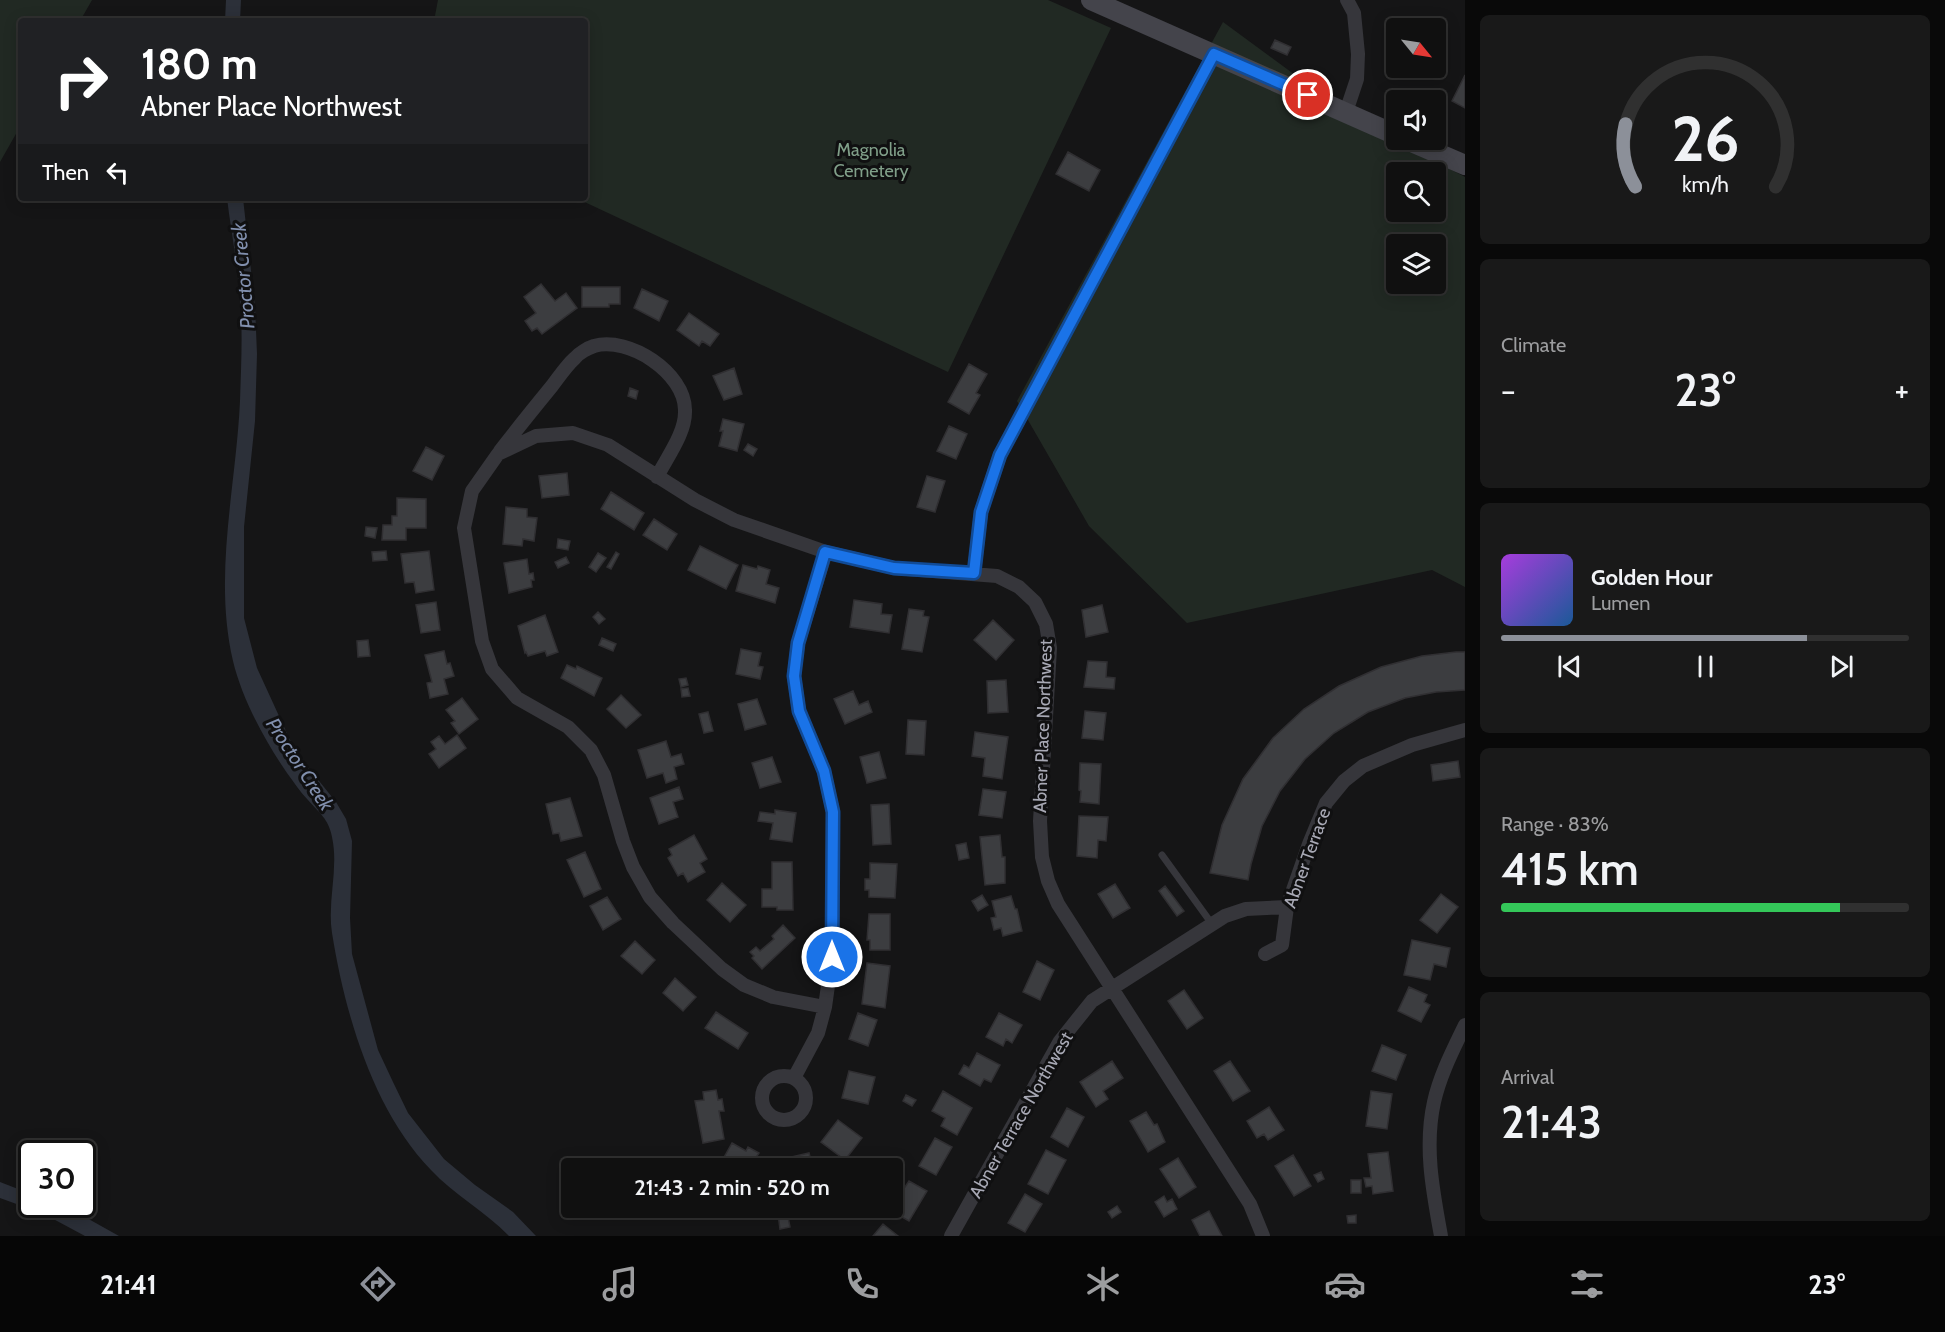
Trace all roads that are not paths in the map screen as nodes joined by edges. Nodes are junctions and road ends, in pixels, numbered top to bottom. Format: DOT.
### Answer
graph roads {
  1 [pos="1091,0"];
  2 [pos="1347,0"];
  3 [pos="1214,54"];
  4 [pos="1346,112"];
  5 [pos="1386,130"];
  6 [pos="1430,150"];
  7 [pos="1465,165"];
  8 [pos="498,454"];
  9 [pos="657,477"];
  10 [pos="825,552"];
  11 [pos="974,573"];
  12 [pos="1465,730"];
  13 [pos="1162,855"];
  14 [pos="1287,907"];
  15 [pos="1212,924"];
  16 [pos="1264,954"];
  17 [pos="1113,989"];
  18 [pos="825,1007"];
  19 [pos="1465,1025"];
  20 [pos="794,1078"];
  21 [pos="951,1236"];
  22 [pos="1263,1236"];
  23 [pos="1441,1236"];
  1 -- 3 [label="street"];
  2 -- 4 [label="street"];
  3 -- 4 [label="street"];
  3 -- 11 [label="street"];
  4 -- 5 [label="street"];
  6 -- 7 [label="street"];
  8 -- 9 [label="street, Abner Place Northwest"];
  8 -- 9 [label="street"];
  8 -- 18 [label="street, Abner Place Northwest"];
  9 -- 10 [label="street, Abner Place Northwest"];
  10 -- 11 [label="street, Abner Place Northwest"];
  10 -- 18 [label="street"];
  11 -- 17 [label="street, Abner Place Northwest"];
  12 -- 14 [label="street, Abner Terrace"];
  13 -- 15 [label="lane"];
  14 -- 15 [label="street, Abner Terrace Northwest"];
  14 -- 16 [label="street, Abner Terrace"];
  15 -- 17 [label="street, Abner Terrace Northwest"];
  17 -- 21 [label="street, Abner Terrace Northwest"];
  17 -- 22 [label="street, Abner Place Northwest"];
  18 -- 20 [label="street"];
  19 -- 23 [label="street"];
}
